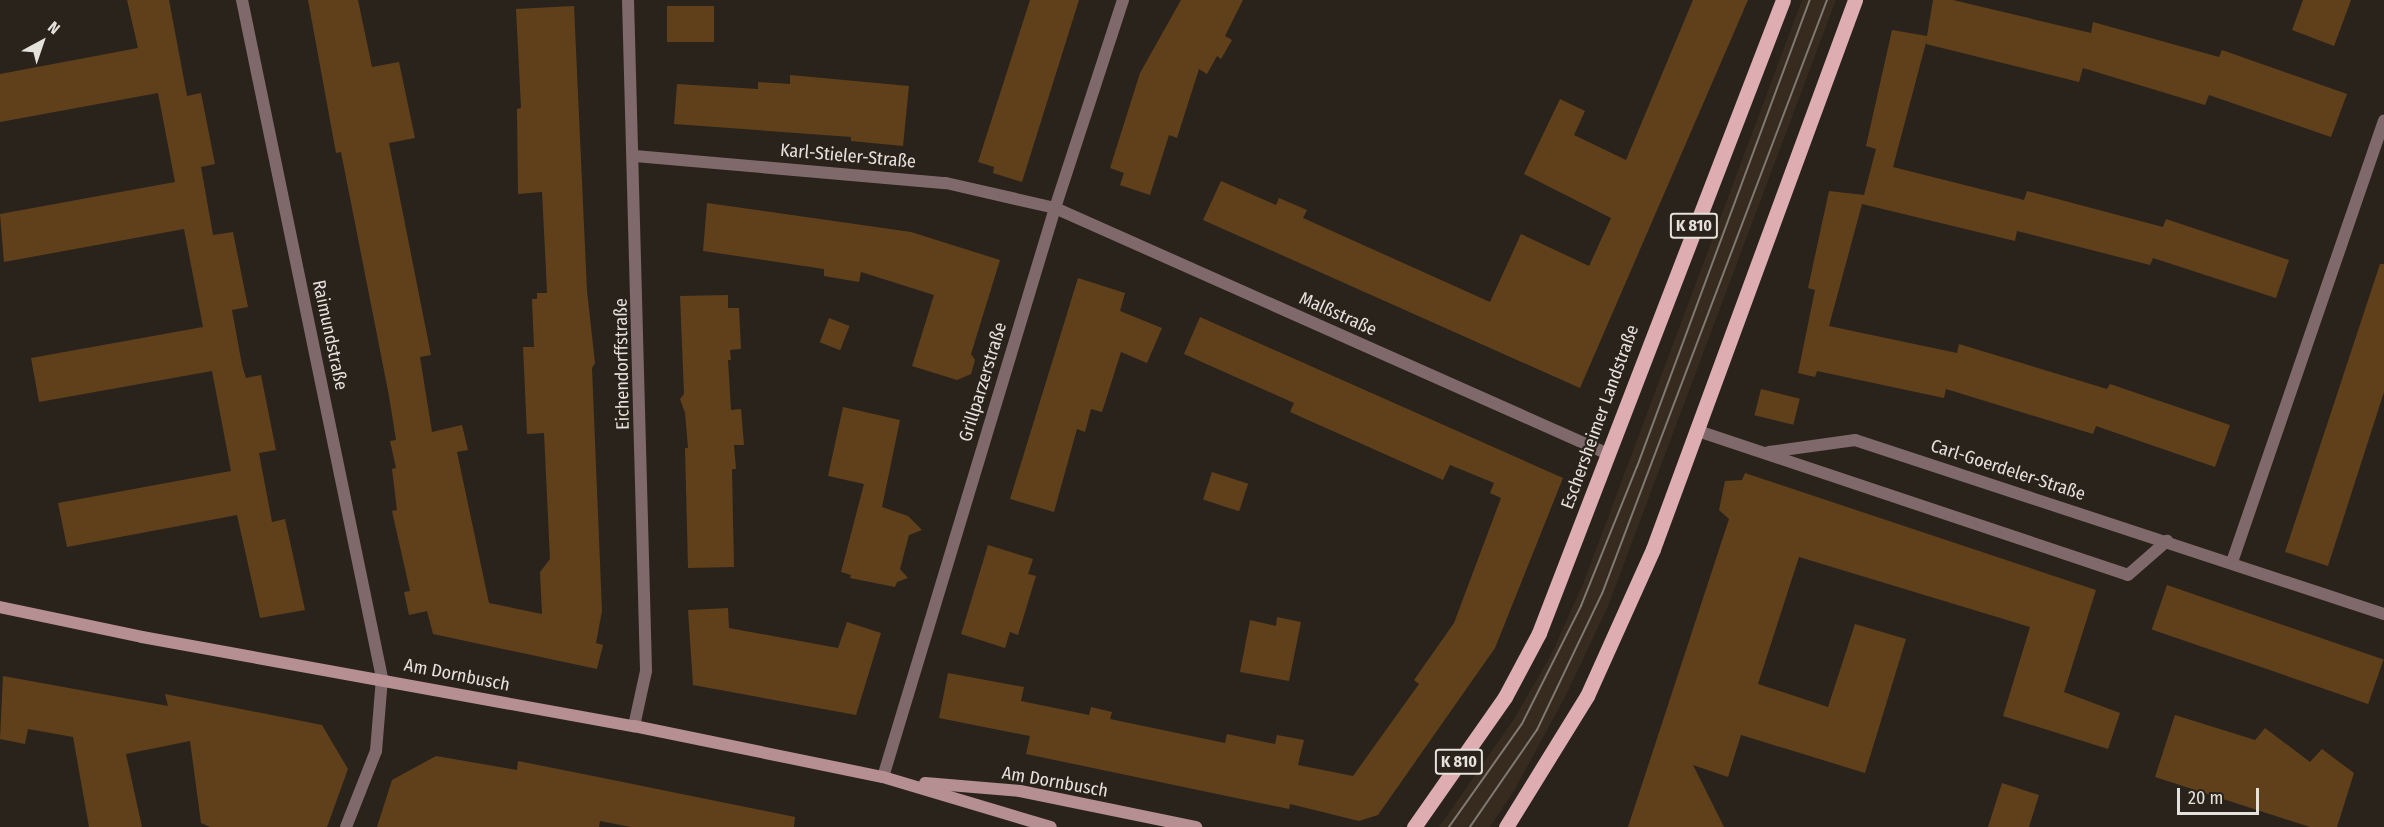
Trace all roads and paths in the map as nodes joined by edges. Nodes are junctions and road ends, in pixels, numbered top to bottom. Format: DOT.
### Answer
graph roads {
  1 [pos="242,0"];
  2 [pos="628,0"];
  3 [pos="1123,0"];
  4 [pos="1783,0"];
  5 [pos="1855,0"];
  6 [pos="2384,120"];
  7 [pos="635,156"];
  8 [pos="1055,208"];
  9 [pos="1698,430"];
  10 [pos="1769,452"];
  11 [pos="1606,453"];
  12 [pos="2168,541"];
  13 [pos="2232,562"];
  14 [pos="0,607"];
  15 [pos="2384,614"];
  16 [pos="382,678"];
  17 [pos="634,726"];
  18 [pos="883,777"];
  19 [pos="906,782"];
  20 [pos="1025,824"];
  21 [pos="346,827"];
  22 [pos="1051,827"];
  23 [pos="1196,827"];
  24 [pos="1414,827"];
  25 [pos="1506,827"];
  1 -- 16 [label="street, Raimundstraße"];
  2 -- 7 [label="street, Eichendorffstraße"];
  3 -- 8 [label="street, Grillparzerstraße"];
  4 -- 11 [label="main road, Eschersheimer Landstraße / K 810"];
  5 -- 9 [label="main road"];
  6 -- 13 [label="street"];
  7 -- 8 [label="street, Karl-Stieler-Straße"];
  7 -- 17 [label="street, Eichendorffstraße"];
  8 -- 11 [label="street, Malßstraße"];
  8 -- 18 [label="street, Grillparzerstraße"];
  9 -- 10 [label="street"];
  9 -- 25 [label="main road"];
  10 -- 12 [label="street, Carl-Goerdeler-Straße"];
  10 -- 12 [label="street"];
  11 -- 24 [label="main road, Eschersheimer Landstraße / K 810"];
  12 -- 13 [label="street, Carl-Goerdeler-Straße"];
  13 -- 15 [label="street, Carl-Goerdeler-Straße"];
  14 -- 16 [label="main road, Am Dornbusch"];
  16 -- 17 [label="main road, Am Dornbusch"];
  16 -- 21 [label="street, Raimundstraße"];
  17 -- 18 [label="main road, Am Dornbusch"];
  18 -- 19 [label="main road, Am Dornbusch"];
  19 -- 20 [label="main road, Am Dornbusch"];
  19 -- 23 [label="main road, Am Dornbusch"];
  20 -- 22 [label="main road, Am Dornbusch"];
}
